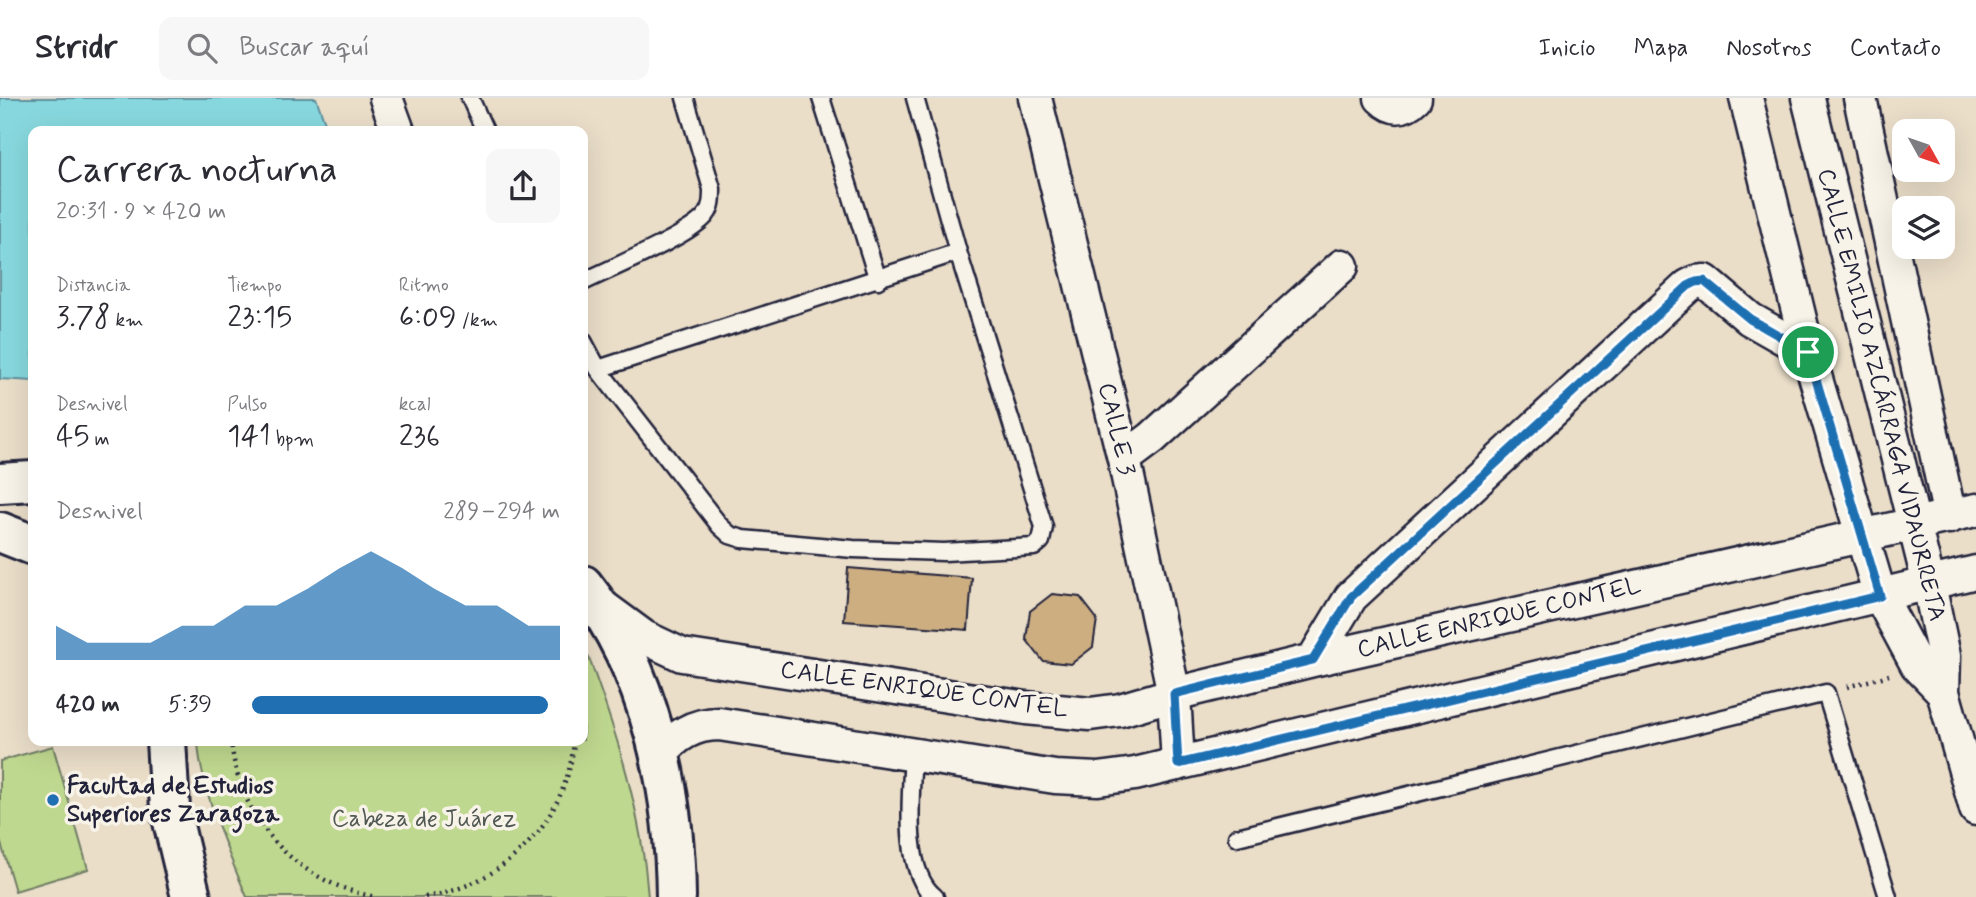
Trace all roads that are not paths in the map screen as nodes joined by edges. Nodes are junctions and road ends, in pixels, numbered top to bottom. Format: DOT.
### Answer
graph roads {
  1 [pos="386,98"];
  2 [pos="470,98"];
  3 [pos="685,98"];
  4 [pos="821,98"];
  5 [pos="915,98"];
  6 [pos="1035,98"];
  7 [pos="1381,98"];
  8 [pos="1415,98"];
  9 [pos="1746,98"];
  10 [pos="1808,98"];
  11 [pos="1860,98"];
  12 [pos="396,126"];
  13 [pos="483,126"];
  14 [pos="1880,188"];
  15 [pos="1838,226"];
  16 [pos="958,252"];
  17 [pos="1342,266"];
  18 [pos="588,280"];
  19 [pos="878,280"];
  20 [pos="588,350"];
  21 [pos="1808,352"];
  22 [pos="598,369"];
  23 [pos="1124,460"];
  24 [pos="28,481"];
  25 [pos="0,483"];
  26 [pos="1963,514"];
  27 [pos="1914,525"];
  28 [pos="0,532"];
  29 [pos="1862,536"];
  30 [pos="28,543"];
  31 [pos="1976,572"];
  32 [pos="1929,584"];
  33 [pos="588,591"];
  34 [pos="588,593"];
  35 [pos="1880,596"];
  36 [pos="1313,660"];
  37 [pos="1944,692"];
  38 [pos="1174,694"];
  39 [pos="146,746"];
  40 [pos="166,746"];
  41 [pos="659,755"];
  42 [pos="914,755"];
  43 [pos="1178,764"];
  44 [pos="1976,808"];
  45 [pos="170,809"];
  46 [pos="1237,837"];
  47 [pos="183,895"];
  48 [pos="676,897"];
  49 [pos="935,897"];
  50 [pos="1888,897"];
  1 -- 12 [label="street"];
  2 -- 13 [label="lane"];
  3 -- 18 [label="lane"];
  4 -- 19 [label="lane"];
  5 -- 16 [label="lane"];
  6 -- 23 [label="street, CALLE 3"];
  7 -- 8 [label="street"];
  9 -- 21 [label="street, CALLE EMILIO AZCÁRRAGA VIDAURRETA"];
  10 -- 15 [label="street, CALLE EMILIO AZCÁRRAGA VIDAURRETA"];
  11 -- 14 [label="street"];
  14 -- 15 [label="street"];
  14 -- 26 [label="street"];
  15 -- 27 [label="street, CALLE EMILIO AZCÁRRAGA VIDAURRETA"];
  16 -- 19 [label="lane"];
  16 -- 22 [label="lane"];
  17 -- 23 [label="street"];
  19 -- 22 [label="lane"];
  20 -- 22 [label="lane"];
  21 -- 29 [label="street, CALLE EMILIO AZCÁRRAGA VIDAURRETA"];
  21 -- 36 [label="street"];
  23 -- 38 [label="street, CALLE 3"];
  24 -- 25 [label="main road"];
  26 -- 27 [label="street, CALLE ENRIQUE CONTEL"];
  27 -- 29 [label="street, CALLE ENRIQUE CONTEL"];
  27 -- 32 [label="street, CALLE EMILIO AZCÁRRAGA VIDAURRETA"];
  28 -- 30 [label="main road"];
  29 -- 35 [label="street, CALLE EMILIO AZCÁRRAGA VIDAURRETA"];
  29 -- 36 [label="street, CALLE ENRIQUE CONTEL"];
  31 -- 32 [label="street"];
  32 -- 35 [label="street"];
  32 -- 37 [label="street, CALLE EMILIO AZCÁRRAGA VIDAURRETA"];
  33 -- 38 [label="street, CALLE ENRIQUE CONTEL"];
  34 -- 41 [label="main road"];
  35 -- 37 [label="street, CALLE EMILIO AZCÁRRAGA VIDAURRETA"];
  35 -- 43 [label="street"];
  36 -- 38 [label="street, CALLE ENRIQUE CONTEL"];
  37 -- 44 [label="street, CALLE EMILIO AZCÁRRAGA VIDAURRETA"];
  38 -- 43 [label="street, CALLE 3"];
  39 -- 45 [label="main road"];
  40 -- 45 [label="main road"];
  41 -- 42 [label="street"];
  41 -- 48 [label="main road"];
  42 -- 43 [label="street"];
  42 -- 49 [label="lane"];
  45 -- 47 [label="main road"];
  46 -- 50 [label="lane"];
}
